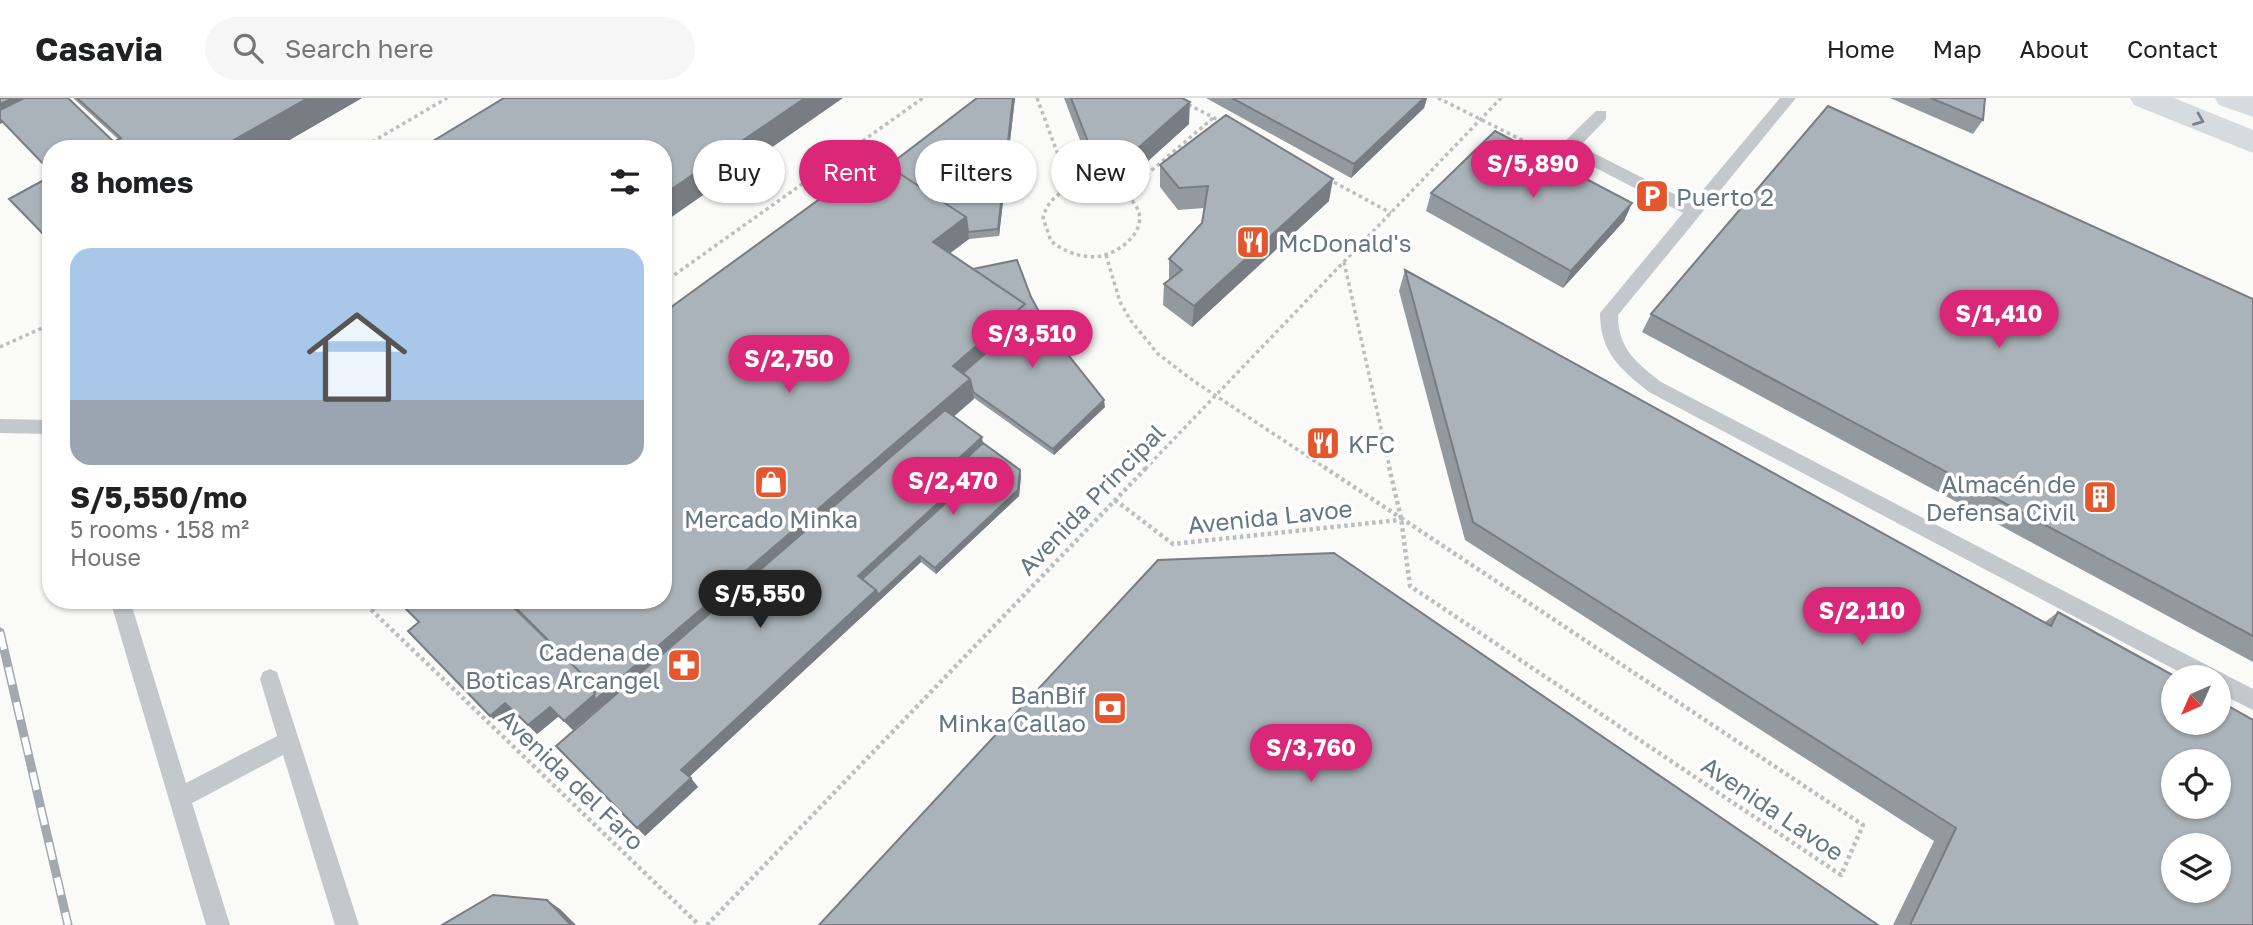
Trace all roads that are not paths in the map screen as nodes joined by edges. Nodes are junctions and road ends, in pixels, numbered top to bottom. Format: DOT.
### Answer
graph roads {
  1 [pos="1788,98"];
  2 [pos="2145,98"];
  3 [pos="2230,98"];
  4 [pos="2253,107"];
  5 [pos="1601,115"];
  6 [pos="2253,142"];
  7 [pos="1694,211"];
  8 [pos="0,426"];
  9 [pos="42,427"];
  10 [pos="123,609"];
  11 [pos="2186,665"];
  12 [pos="270,679"];
  13 [pos="2231,688"];
  14 [pos="2253,700"];
  15 [pos="289,741"];
  16 [pos="180,798"];
  17 [pos="218,925"];
  18 [pos="347,925"];
  1 -- 7 [label="lane"];
  2 -- 6 [label="main road, one-way"];
  3 -- 4 [label="main road"];
  5 -- 7 [label="lane"];
  7 -- 11 [label="lane"];
  8 -- 9 [label="lane"];
  10 -- 16 [label="lane"];
  12 -- 15 [label="lane"];
  13 -- 14 [label="lane"];
  15 -- 16 [label="lane"];
  15 -- 18 [label="lane"];
  16 -- 17 [label="lane"];
}
